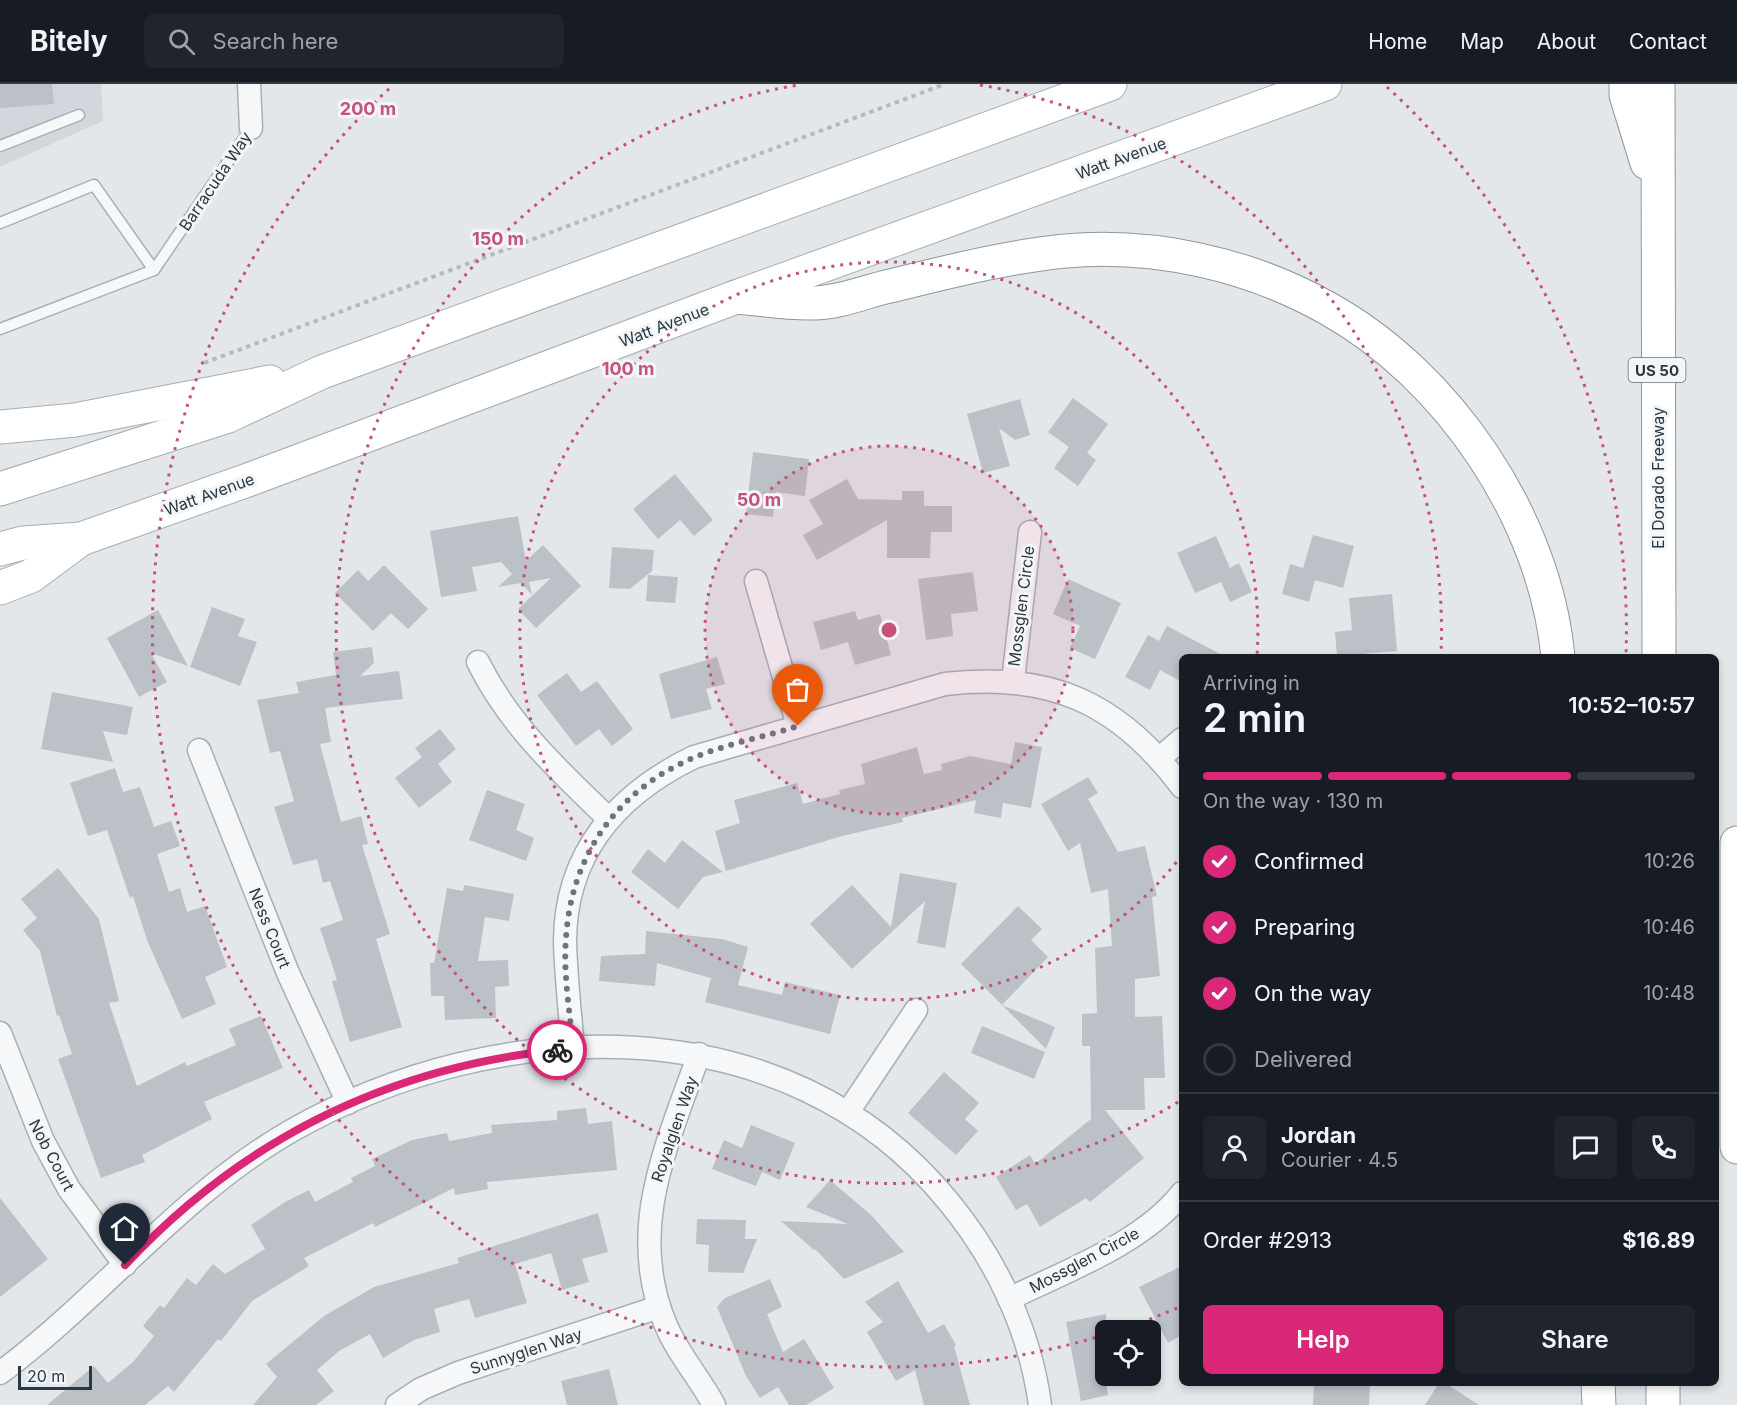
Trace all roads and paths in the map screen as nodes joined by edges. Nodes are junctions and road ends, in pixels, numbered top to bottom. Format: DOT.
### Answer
graph roads {
  1 [pos="249,84"];
  2 [pos="945,84"];
  3 [pos="1110,84"];
  4 [pos="1292,84"];
  5 [pos="1325,84"];
  6 [pos="1626,84"];
  7 [pos="1658,84"];
  8 [pos="1256,110"];
  9 [pos="79,115"];
  10 [pos="251,128"];
  11 [pos="0,147"];
  12 [pos="1656,190"];
  13 [pos="0,222"];
  14 [pos="154,270"];
  15 [pos="736,297"];
  16 [pos="0,329"];
  17 [pos="210,362"];
  18 [pos="322,372"];
  19 [pos="0,427"];
  20 [pos="0,489"];
  21 [pos="1030,532"];
  22 [pos="81,539"];
  23 [pos="0,549"];
  24 [pos="756,581"];
  25 [pos="0,588"];
  26 [pos="1557,654"];
  27 [pos="1659,654"];
  28 [pos="478,662"];
  29 [pos="1013,681"];
  30 [pos="798,726"];
  31 [pos="1179,742"];
  32 [pos="199,750"];
  33 [pos="1160,758"];
  34 [pos="1179,783"];
  35 [pos="609,819"];
  36 [pos="1737,843"];
  37 [pos="916,1010"];
  38 [pos="0,1033"];
  39 [pos="573,1048"];
  40 [pos="699,1054"];
  41 [pos="348,1103"];
  42 [pos="848,1112"];
  43 [pos="1737,1147"];
  44 [pos="1179,1196"];
  45 [pos="125,1265"];
  46 [pos="1010,1299"];
  47 [pos="659,1307"];
  48 [pos="0,1373"];
  49 [pos="1598,1386"];
  50 [pos="1663,1386"];
  51 [pos="397,1405"];
  52 [pos="714,1405"];
  53 [pos="1040,1405"];
  54 [pos="1599,1405"];
  55 [pos="1663,1405"];
  1 -- 10 [label="street, Barracuda Way"];
  2 -- 17 [label="path"];
  3 -- 18 [label="main road"];
  4 -- 8 [label="lane"];
  5 -- 8 [label="main road, Watt Avenue"];
  6 -- 12 [label="main road"];
  7 -- 12 [label="main road, El Dorado Freeway / US 50"];
  8 -- 15 [label="main road, Watt Avenue"];
  9 -- 11 [label="lane"];
  10 -- 14 [label="lane, Barracuda Way"];
  12 -- 27 [label="main road, El Dorado Freeway / US 50"];
  13 -- 14 [label="lane"];
  14 -- 16 [label="lane"];
  15 -- 22 [label="main road, Watt Avenue"];
  15 -- 26 [label="main road"];
  18 -- 19 [label="main road"];
  18 -- 20 [label="main road"];
  21 -- 29 [label="street, Mossglen Circle"];
  22 -- 23 [label="main road, Watt Avenue"];
  22 -- 25 [label="main road"];
  24 -- 30 [label="street"];
  28 -- 35 [label="street"];
  29 -- 30 [label="street, Mossglen Circle"];
  29 -- 33 [label="street, Mossglen Circle"];
  30 -- 35 [label="street, Mossglen Circle"];
  31 -- 33 [label="street"];
  32 -- 41 [label="street, Ness Court"];
  33 -- 34 [label="street, Mossglen Circle"];
  35 -- 39 [label="street, Mossglen Circle"];
  36 -- 43 [label="main road"];
  37 -- 42 [label="street"];
  38 -- 45 [label="street, Nob Court"];
  39 -- 40 [label="street"];
  39 -- 41 [label="street"];
  40 -- 42 [label="street"];
  40 -- 47 [label="street, Royalglen Way"];
  41 -- 45 [label="street"];
  42 -- 46 [label="street"];
  44 -- 46 [label="street, Mossglen Circle"];
  45 -- 48 [label="street"];
  46 -- 53 [label="street"];
  47 -- 51 [label="street, Sunnyglen Way"];
  47 -- 52 [label="street, Royalglen Way"];
  49 -- 54 [label="main road"];
  50 -- 55 [label="main road"];
}
